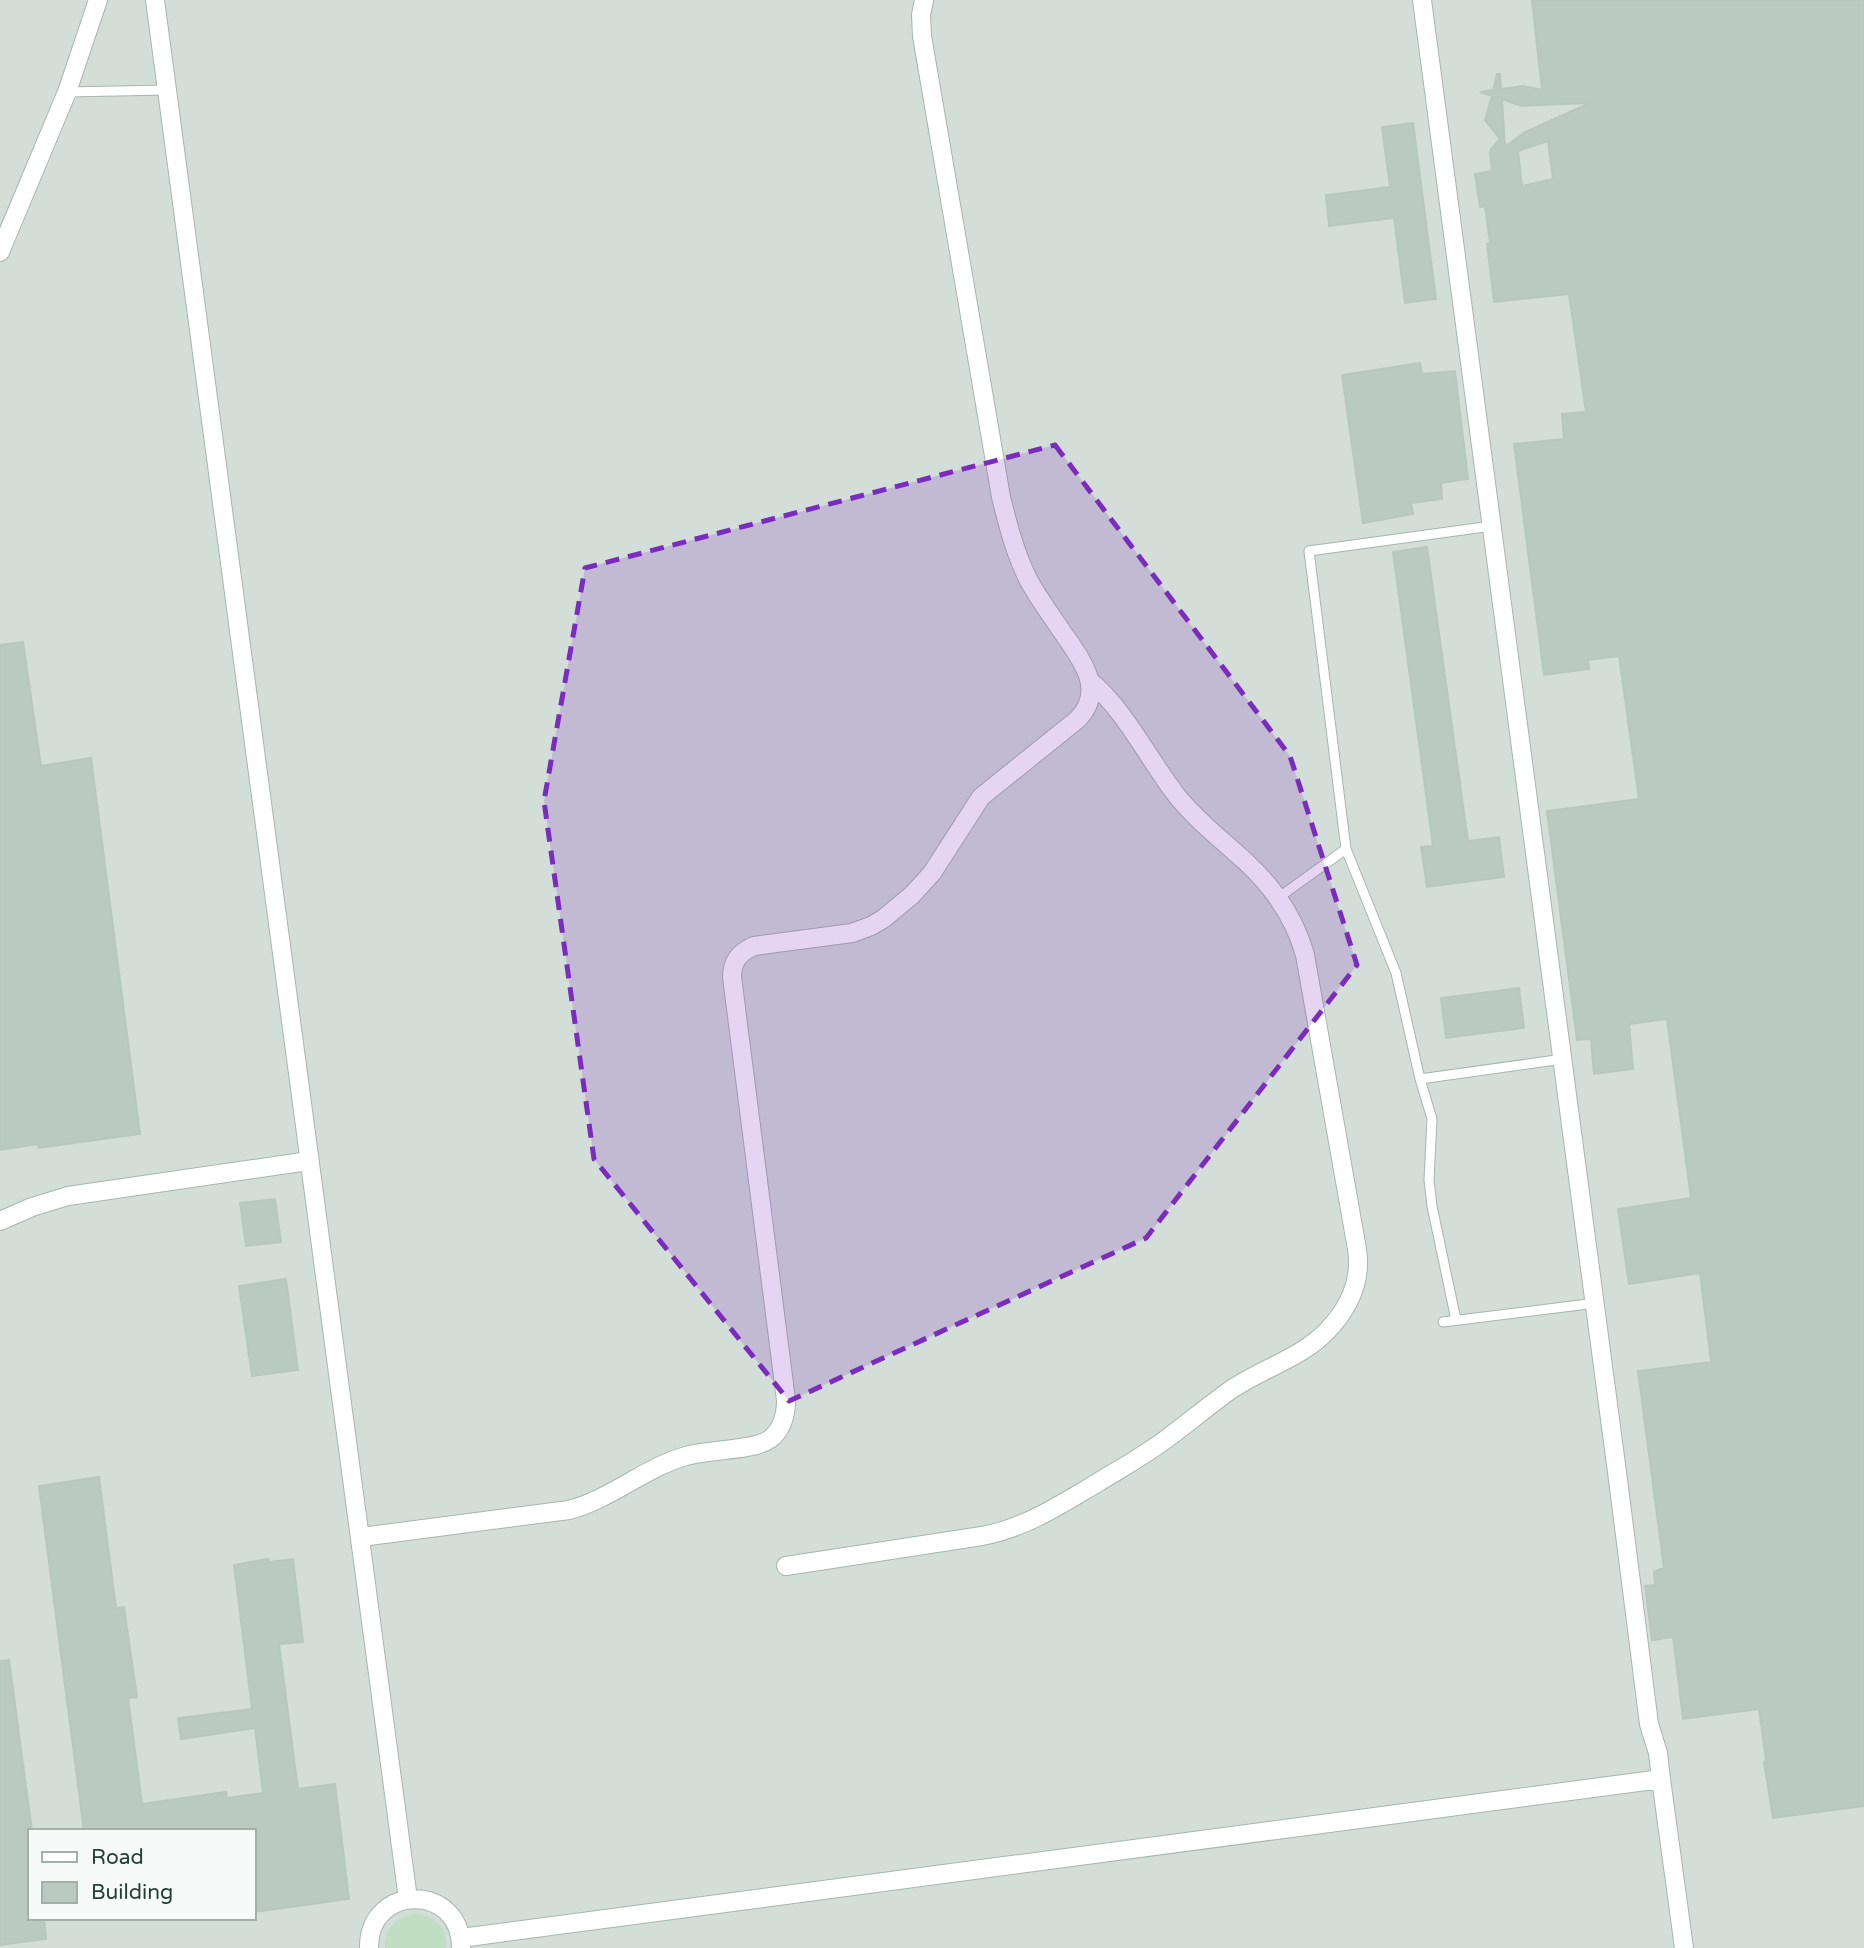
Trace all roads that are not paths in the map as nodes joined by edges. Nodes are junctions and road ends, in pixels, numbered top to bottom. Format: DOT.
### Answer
graph roads {
  1 [pos="98,0"];
  2 [pos="155,0"];
  3 [pos="924,0"];
  4 [pos="1422,0"];
  5 [pos="167,90"];
  6 [pos="67,92"];
  7 [pos="0,252"];
  8 [pos="1492,526"];
  9 [pos="1090,681"];
  10 [pos="1346,849"];
  11 [pos="1278,898"];
  12 [pos="1563,1059"];
  13 [pos="1420,1079"];
  14 [pos="309,1161"];
  15 [pos="0,1221"];
  16 [pos="1596,1303"];
  17 [pos="1456,1320"];
  18 [pos="1443,1322"];
  19 [pos="360,1537"];
  20 [pos="786,1566"];
  21 [pos="1661,1779"];
  22 [pos="408,1899"];
  23 [pos="461,1943"];
  24 [pos="369,1948"];
  25 [pos="1684,1948"];
  1 -- 6 [label="street"];
  2 -- 5 [label="street"];
  3 -- 9 [label="street"];
  4 -- 8 [label="street"];
  5 -- 6 [label="lane"];
  5 -- 14 [label="street"];
  6 -- 7 [label="street"];
  8 -- 10 [label="lane"];
  8 -- 12 [label="street"];
  9 -- 11 [label="street"];
  9 -- 19 [label="street"];
  10 -- 11 [label="lane"];
  10 -- 13 [label="lane"];
  11 -- 20 [label="street"];
  12 -- 13 [label="lane"];
  12 -- 16 [label="street"];
  13 -- 17 [label="lane"];
  14 -- 15 [label="street"];
  14 -- 19 [label="street"];
  16 -- 17 [label="lane"];
  16 -- 21 [label="street"];
  17 -- 18 [label="lane"];
  19 -- 22 [label="street"];
  21 -- 23 [label="street"];
  21 -- 25 [label="street"];
  22 -- 23 [label="street"];
  22 -- 24 [label="street"];
}
